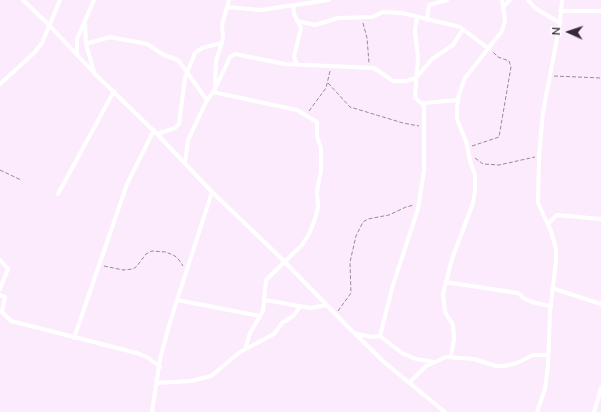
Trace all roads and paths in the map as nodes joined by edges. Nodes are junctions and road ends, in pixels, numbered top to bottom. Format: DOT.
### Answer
graph roads {
  1 [pos="23,0"];
  2 [pos="60,0"];
  3 [pos="94,0"];
  4 [pos="229,0"];
  5 [pos="330,0"];
  6 [pos="447,0"];
  7 [pos="502,0"];
  8 [pos="510,0"];
  9 [pos="528,0"];
  10 [pos="562,0"];
  11 [pos="433,1"];
  12 [pos="293,5"];
  13 [pos="228,7"];
  14 [pos="503,7"];
  15 [pos="560,11"];
  16 [pos="601,11"];
  17 [pos="360,17"];
  18 [pos="417,18"];
  19 [pos="427,20"];
  20 [pos="297,21"];
  21 [pos="85,22"];
  22 [pos="560,23"];
  23 [pos="49,25"];
  24 [pos="463,29"];
  25 [pos="221,43"];
  26 [pos="86,44"];
  27 [pos="489,49"];
  28 [pos="77,55"];
  29 [pos="297,64"];
  30 [pos="331,66"];
  31 [pos="369,68"];
  32 [pos="94,73"];
  33 [pos="186,74"];
  34 [pos="550,76"];
  35 [pos="416,78"];
  36 [pos="601,78"];
  37 [pos="328,83"];
  38 [pos="0,84"];
  39 [pos="214,90"];
  40 [pos="114,91"];
  41 [pos="207,100"];
  42 [pos="458,100"];
  43 [pos="424,105"];
  44 [pos="307,115"];
  45 [pos="423,127"];
  46 [pos="155,132"];
  47 [pos="469,151"];
  48 [pos="539,156"];
  49 [pos="185,163"];
  50 [pos="0,170"];
  51 [pos="21,180"];
  52 [pos="212,192"];
  53 [pos="58,194"];
  54 [pos="419,205"];
  55 [pos="601,218"];
  56 [pos="548,224"];
  57 [pos="0,260"];
  58 [pos="285,263"];
  59 [pos="100,266"];
  60 [pos="186,273"];
  61 [pos="445,282"];
  62 [pos="552,288"];
  63 [pos="0,289"];
  64 [pos="0,295"];
  65 [pos="177,300"];
  66 [pos="265,300"];
  67 [pos="601,304"];
  68 [pos="326,305"];
  69 [pos="300,306"];
  70 [pos="551,306"];
  71 [pos="334,314"];
  72 [pos="260,316"];
  73 [pos="354,333"];
  74 [pos="380,336"];
  75 [pos="74,338"];
  76 [pos="245,349"];
  77 [pos="548,354"];
  78 [pos="451,356"];
  79 [pos="435,362"];
  80 [pos="160,367"];
  81 [pos="410,382"];
  82 [pos="157,383"];
  83 [pos="601,388"];
  84 [pos="152,412"];
  85 [pos="445,412"];
  86 [pos="537,412"];
  87 [pos="594,412"];
  1 -- 23 [label="street"];
  2 -- 23 [label="street"];
  3 -- 21 [label="street"];
  4 -- 13 [label="street"];
  5 -- 12 [label="street"];
  6 -- 11 [label="street"];
  7 -- 14 [label="street"];
  8 -- 14 [label="street"];
  9 -- 22 [label="street"];
  10 -- 15 [label="street"];
  11 -- 19 [label="street"];
  12 -- 13 [label="street"];
  12 -- 20 [label="street"];
  13 -- 25 [label="street"];
  14 -- 27 [label="street"];
  15 -- 16 [label="street"];
  15 -- 22 [label="street"];
  17 -- 18 [label="street"];
  17 -- 20 [label="street"];
  17 -- 31 [label="path"];
  18 -- 19 [label="street"];
  18 -- 35 [label="street"];
  19 -- 24 [label="street"];
  20 -- 29 [label="street"];
  21 -- 26 [label="street"];
  21 -- 28 [label="street"];
  22 -- 34 [label="street"];
  23 -- 28 [label="street"];
  23 -- 38 [label="street"];
  24 -- 27 [label="street"];
  24 -- 35 [label="street"];
  25 -- 33 [label="street"];
  25 -- 39 [label="street"];
  26 -- 32 [label="street"];
  26 -- 33 [label="street"];
  27 -- 42 [label="street"];
  27 -- 47 [label="path"];
  28 -- 32 [label="street"];
  29 -- 30 [label="street"];
  29 -- 39 [label="street"];
  30 -- 31 [label="street"];
  30 -- 37 [label="path"];
  31 -- 35 [label="street"];
  32 -- 40 [label="street"];
  33 -- 41 [label="street"];
  33 -- 46 [label="street"];
  34 -- 36 [label="path"];
  34 -- 48 [label="street"];
  35 -- 43 [label="street"];
  37 -- 44 [label="path"];
  37 -- 45 [label="path"];
  39 -- 41 [label="street"];
  39 -- 44 [label="street"];
  40 -- 46 [label="street"];
  40 -- 53 [label="street"];
  41 -- 49 [label="street"];
  42 -- 43 [label="street"];
  42 -- 47 [label="street"];
  43 -- 45 [label="street"];
  44 -- 58 [label="street"];
  45 -- 54 [label="street"];
  46 -- 49 [label="street"];
  46 -- 59 [label="street"];
  47 -- 48 [label="path"];
  47 -- 61 [label="street"];
  48 -- 56 [label="street"];
  49 -- 52 [label="street"];
  50 -- 51 [label="path"];
  52 -- 58 [label="street"];
  52 -- 60 [label="street"];
  54 -- 71 [label="path"];
  54 -- 74 [label="street"];
  55 -- 56 [label="street"];
  56 -- 62 [label="street"];
  57 -- 63 [label="street"];
  58 -- 66 [label="street"];
  58 -- 68 [label="street"];
  59 -- 60 [label="path"];
  59 -- 75 [label="street"];
  60 -- 65 [label="street"];
  61 -- 70 [label="street"];
  61 -- 78 [label="street"];
  62 -- 67 [label="street"];
  62 -- 70 [label="street"];
  64 -- 75 [label="street"];
  65 -- 72 [label="street"];
  65 -- 80 [label="street"];
  66 -- 69 [label="street"];
  66 -- 72 [label="street"];
  68 -- 69 [label="street"];
  68 -- 71 [label="street"];
  69 -- 76 [label="street"];
  70 -- 77 [label="street"];
  71 -- 73 [label="street"];
  72 -- 76 [label="street"];
  73 -- 74 [label="street"];
  73 -- 81 [label="street"];
  74 -- 79 [label="street"];
  75 -- 80 [label="street"];
  76 -- 82 [label="street"];
  77 -- 78 [label="street"];
  77 -- 86 [label="street"];
  78 -- 79 [label="street"];
  79 -- 81 [label="street"];
  80 -- 82 [label="street"];
  81 -- 85 [label="street"];
  82 -- 84 [label="street"];
  83 -- 87 [label="street"];
}
